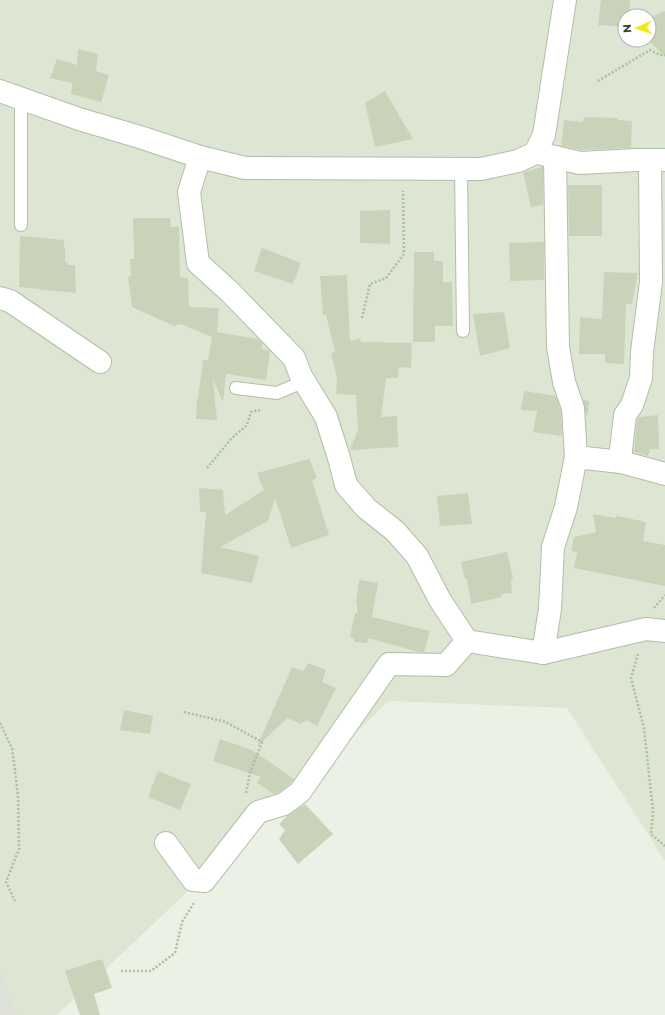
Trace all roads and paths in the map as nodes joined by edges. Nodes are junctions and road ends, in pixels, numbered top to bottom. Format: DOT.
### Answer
graph roads {
  1 [pos="565,0"];
  2 [pos="665,55"];
  3 [pos="598,81"];
  4 [pos="0,91"];
  5 [pos="21,99"];
  6 [pos="545,155"];
  7 [pos="200,157"];
  8 [pos="658,160"];
  9 [pos="461,169"];
  10 [pos="403,170"];
  11 [pos="21,225"];
  12 [pos="0,298"];
  13 [pos="362,318"];
  14 [pos="463,331"];
  15 [pos="100,362"];
  16 [pos="305,381"];
  17 [pos="236,388"];
  18 [pos="277,393"];
  19 [pos="576,457"];
  20 [pos="621,462"];
  21 [pos="207,468"];
  22 [pos="665,474"];
  23 [pos="656,630"];
  24 [pos="467,641"];
  25 [pos="543,653"];
  26 [pos="184,712"];
  27 [pos="0,723"];
  28 [pos="258,812"];
  29 [pos="166,843"];
  30 [pos="665,846"];
  31 [pos="204,881"];
  32 [pos="15,901"];
  33 [pos="122,971"];
  1 -- 6 [label="street"];
  2 -- 3 [label="path"];
  4 -- 5 [label="street"];
  5 -- 7 [label="street"];
  5 -- 11 [label="lane"];
  6 -- 8 [label="street"];
  6 -- 9 [label="street"];
  6 -- 19 [label="street"];
  7 -- 10 [label="street"];
  7 -- 16 [label="street"];
  8 -- 20 [label="street"];
  9 -- 10 [label="street"];
  9 -- 14 [label="lane"];
  10 -- 13 [label="path"];
  12 -- 15 [label="street"];
  16 -- 18 [label="lane"];
  16 -- 24 [label="street"];
  17 -- 18 [label="lane"];
  18 -- 21 [label="path"];
  19 -- 20 [label="street"];
  19 -- 25 [label="street"];
  20 -- 22 [label="street"];
  23 -- 25 [label="street"];
  23 -- 30 [label="path"];
  24 -- 25 [label="street"];
  24 -- 28 [label="street"];
  26 -- 28 [label="path"];
  27 -- 32 [label="path"];
  28 -- 31 [label="street"];
  29 -- 31 [label="street"];
  31 -- 33 [label="path"];
}
